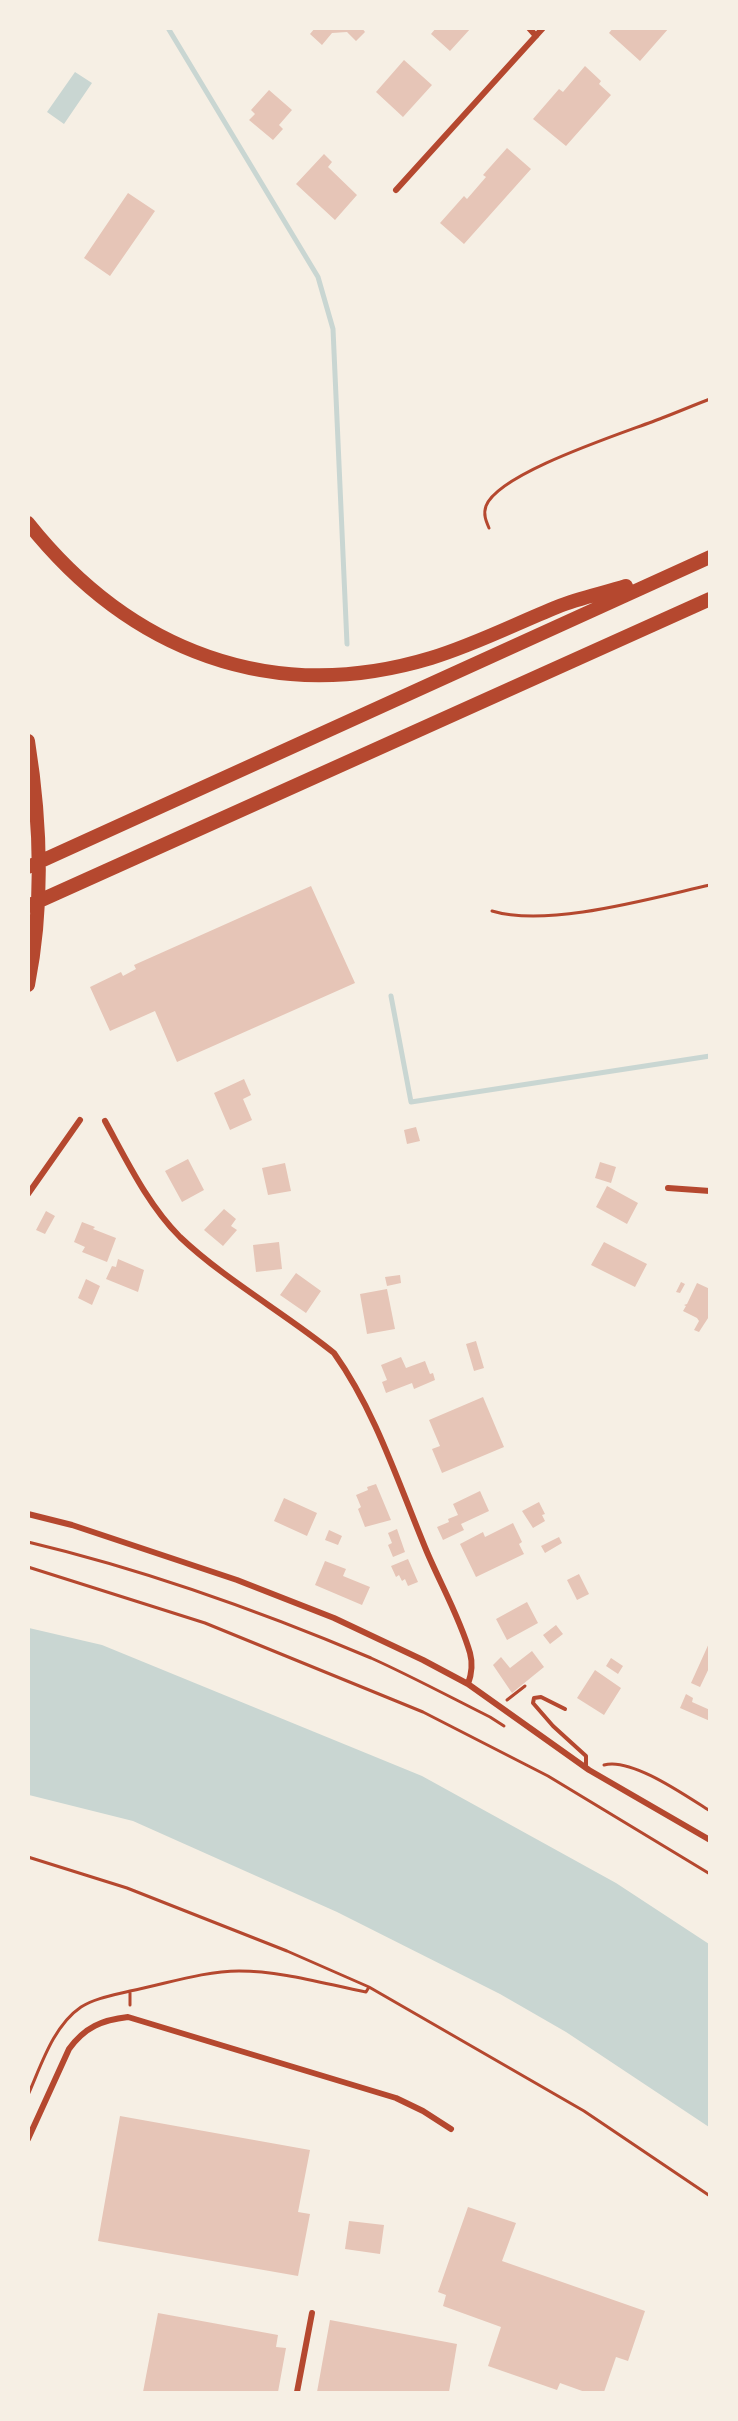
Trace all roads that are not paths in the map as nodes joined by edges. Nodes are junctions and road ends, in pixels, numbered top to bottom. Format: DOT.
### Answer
graph roads {
  1 [pos="529,28"];
  2 [pos="543,28"];
  3 [pos="536,36"];
  4 [pos="396,190"];
  5 [pos="28,523"];
  6 [pos="710,556"];
  7 [pos="675,572"];
  8 [pos="710,599"];
  9 [pos="28,741"];
  10 [pos="28,867"];
  11 [pos="28,906"];
  12 [pos="28,985"];
  13 [pos="80,1120"];
  14 [pos="105,1121"];
  15 [pos="668,1188"];
  16 [pos="710,1191"];
  17 [pos="28,1194"];
  18 [pos="28,1514"];
  19 [pos="468,1684"];
  20 [pos="565,1709"];
  21 [pos="587,1769"];
  22 [pos="710,1840"];
  23 [pos="451,2129"];
  24 [pos="28,2139"];
  25 [pos="312,2313"];
  26 [pos="297,2392"];
  1 -- 3 [label="street"];
  2 -- 3 [label="street"];
  3 -- 4 [label="street"];
  5 -- 7 [label="highway"];
  6 -- 7 [label="highway"];
  7 -- 10 [label="highway"];
  8 -- 11 [label="highway"];
  9 -- 12 [label="highway"];
  13 -- 17 [label="street"];
  14 -- 19 [label="street"];
  15 -- 16 [label="street"];
  18 -- 19 [label="street"];
  19 -- 21 [label="street"];
  20 -- 21 [label="lane"];
  21 -- 22 [label="street"];
  23 -- 24 [label="street"];
  25 -- 26 [label="street"];
}
